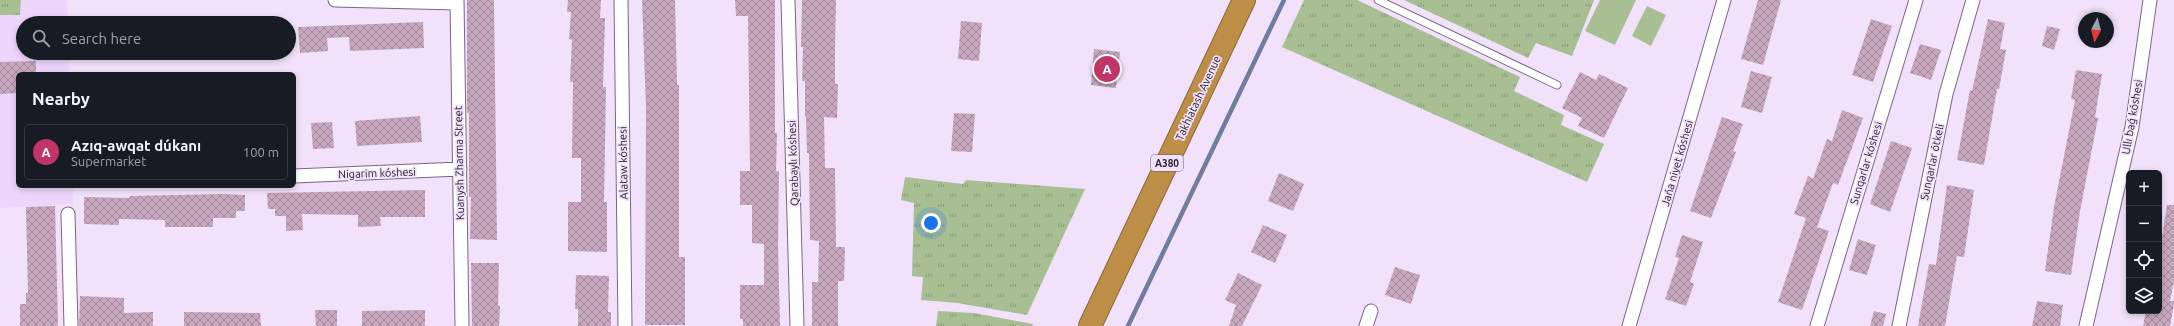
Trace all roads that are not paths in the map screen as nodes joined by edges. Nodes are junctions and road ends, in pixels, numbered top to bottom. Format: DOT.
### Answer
graph roads {
  1 [pos="335,0"];
  2 [pos="621,0"];
  3 [pos="788,0"];
  4 [pos="1244,0"];
  5 [pos="1378,0"];
  6 [pos="1724,0"];
  7 [pos="1916,0"];
  8 [pos="1973,0"];
  9 [pos="2150,0"];
  10 [pos="457,1"];
  11 [pos="1556,85"];
  12 [pos="460,170"];
  13 [pos="296,176"];
  14 [pos="68,214"];
  15 [pos="1371,311"];
  16 [pos="71,326"];
  17 [pos="462,326"];
  18 [pos="625,326"];
  19 [pos="797,326"];
  20 [pos="1090,326"];
  21 [pos="1366,326"];
  22 [pos="1629,326"];
  23 [pos="1817,326"];
  24 [pos="1899,326"];
  25 [pos="2086,326"];
  1 -- 10 [label="street"];
  2 -- 18 [label="street, Alataw kóshesi"];
  3 -- 19 [label="street, Qarabaylı kóshesi"];
  4 -- 20 [label="highway, Takhiatash Avenue / A380"];
  5 -- 11 [label="lane"];
  6 -- 22 [label="street, Jańa niyet kóshesi"];
  7 -- 23 [label="street, Sunqarlar kóshesi"];
  8 -- 24 [label="street, Sunqarlar ótkeli"];
  9 -- 25 [label="street, Ullı baǵ kóshesi"];
  10 -- 12 [label="street, Kuanysh Zharma Street"];
  12 -- 13 [label="street, Nigarim kóshesi"];
  12 -- 17 [label="street, Kuanysh Zharma Street"];
  14 -- 16 [label="street"];
  15 -- 21 [label="street"];
}
